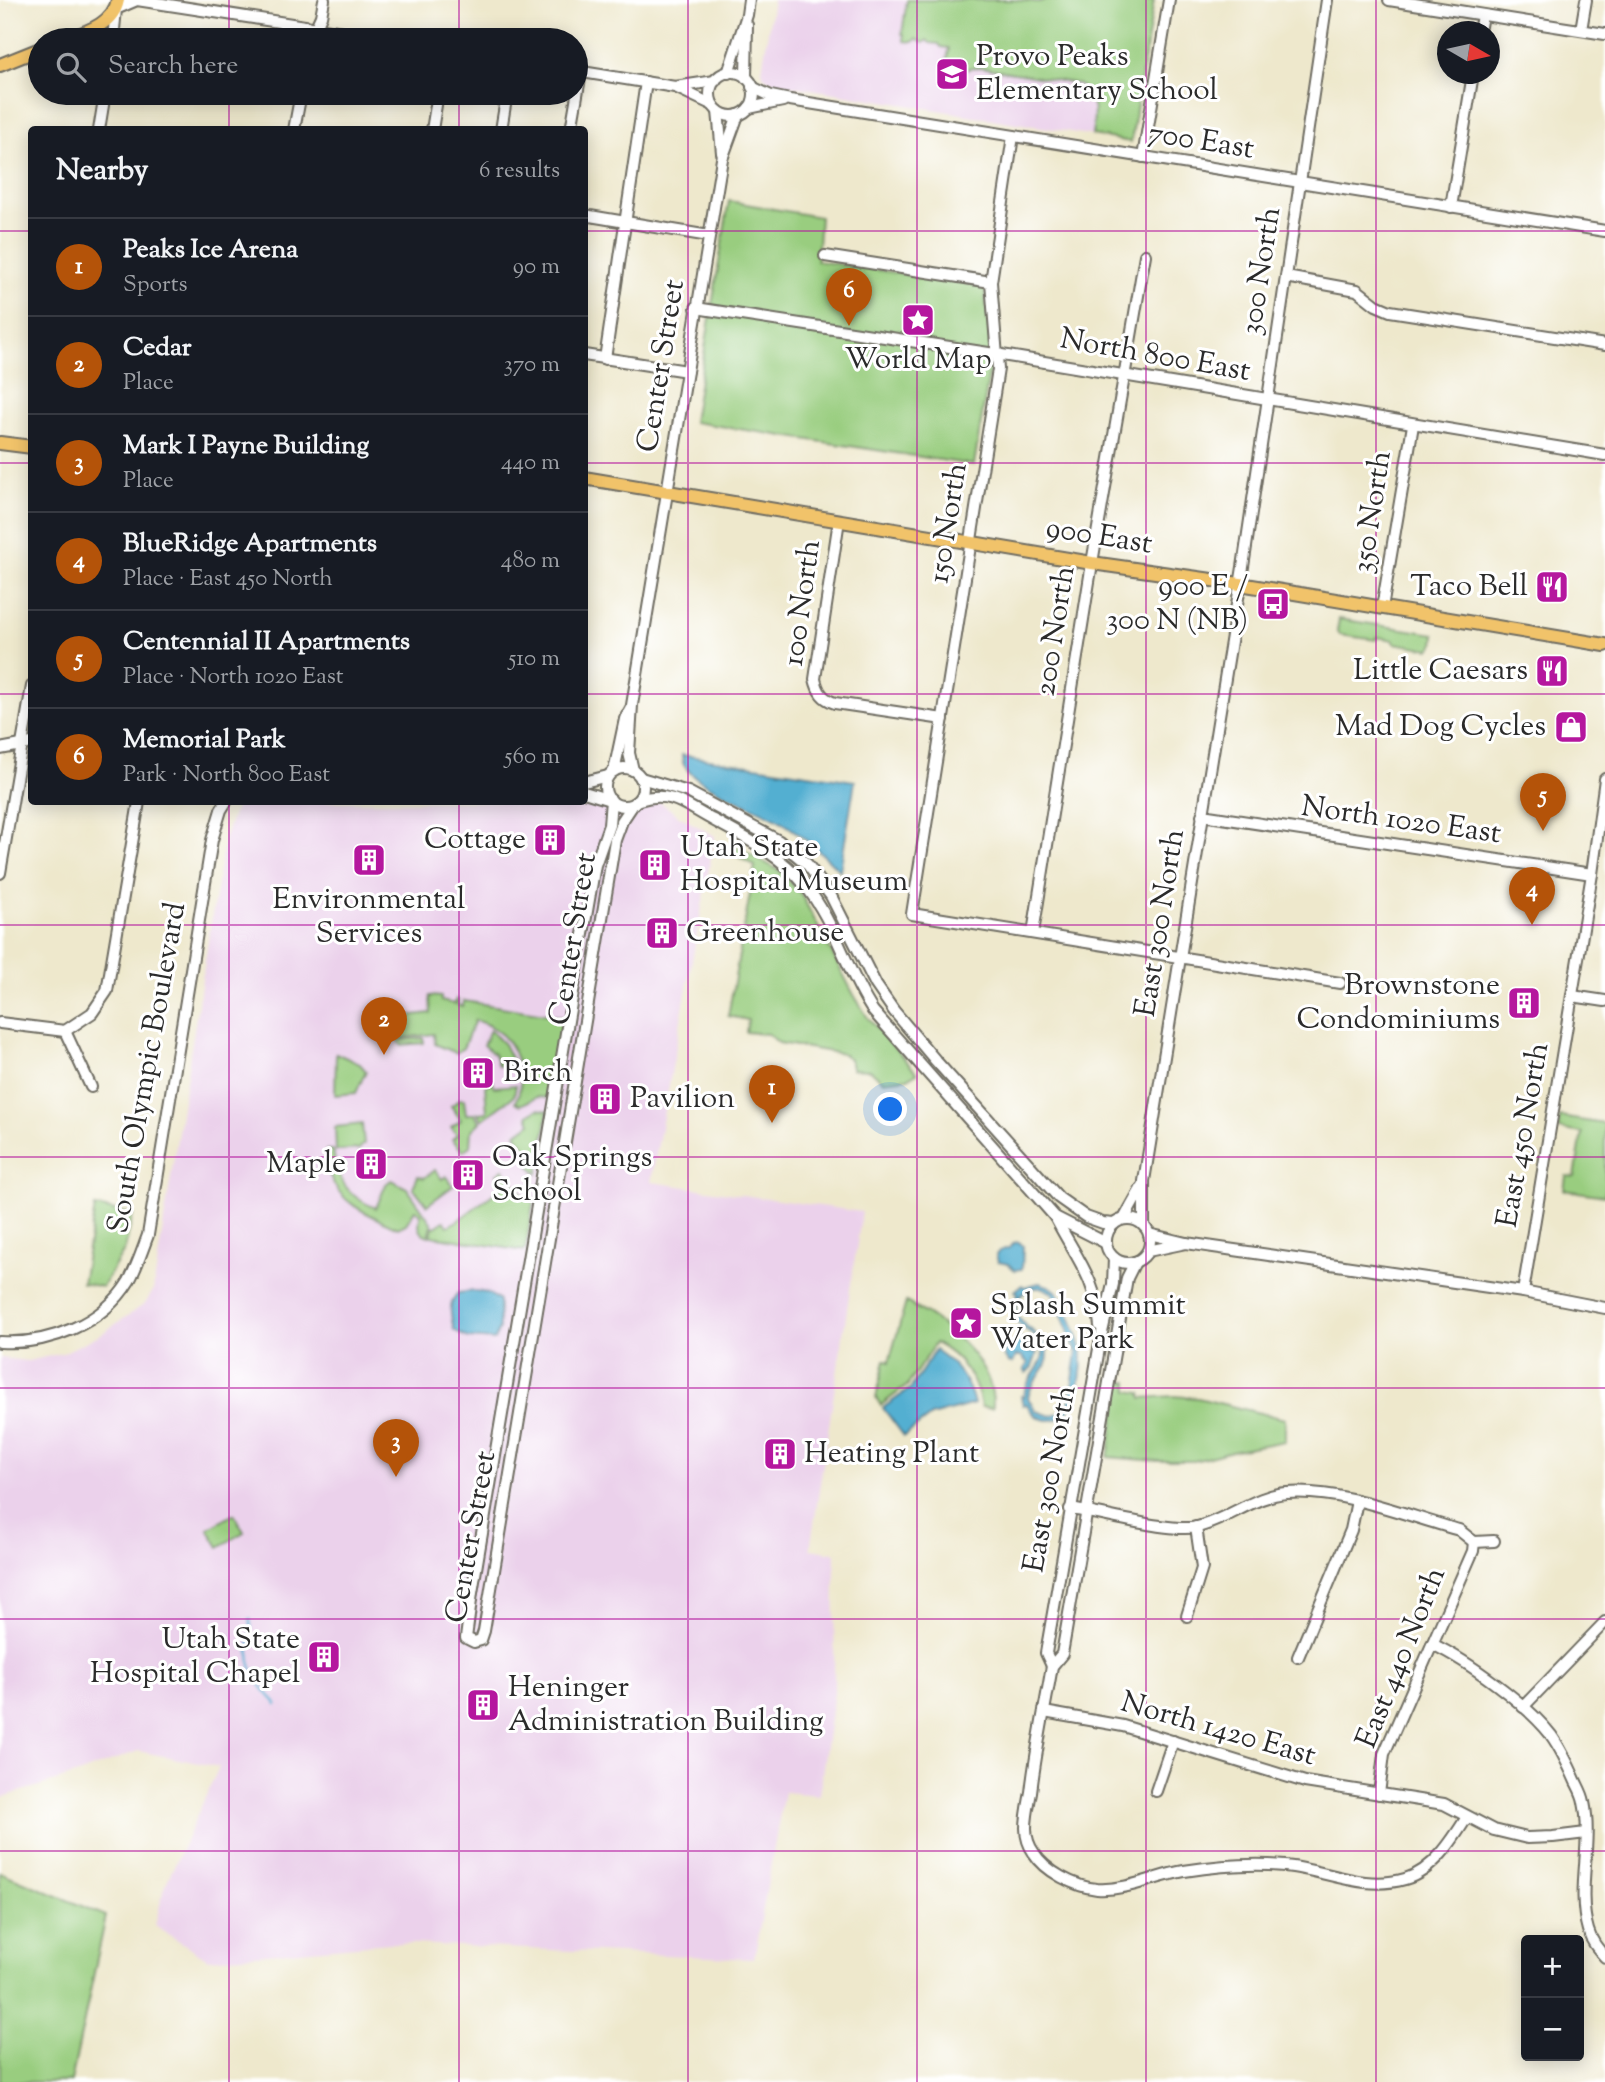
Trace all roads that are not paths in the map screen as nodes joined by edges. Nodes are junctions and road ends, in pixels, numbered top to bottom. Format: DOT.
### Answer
graph roads {
  1 [pos="324,0"];
  2 [pos="749,0"];
  3 [pos="1170,0"];
  4 [pos="1327,0"];
  5 [pos="1389,0"];
  6 [pos="1586,0"];
  7 [pos="117,5"];
  8 [pos="747,15"];
  9 [pos="1482,15"];
  10 [pos="1481,21"];
  11 [pos="96,28"];
  12 [pos="114,28"];
  13 [pos="315,28"];
  14 [pos="1581,30"];
  15 [pos="1605,34"];
  16 [pos="28,54"];
  17 [pos="0,65"];
  18 [pos="588,73"];
  19 [pos="728,73"];
  20 [pos="715,81"];
  21 [pos="646,82"];
  22 [pos="749,83"];
  23 [pos="1471,84"];
  24 [pos="676,86"];
  25 [pos="790,100"];
  26 [pos="103,105"];
  27 [pos="299,105"];
  28 [pos="436,105"];
  29 [pos="505,105"];
  30 [pos="574,105"];
  31 [pos="716,108"];
  32 [pos="749,108"];
  33 [pos="738,116"];
  34 [pos="100,126"];
  35 [pos="295,126"];
  36 [pos="433,126"];
  37 [pos="502,126"];
  38 [pos="571,126"];
  39 [pos="1013,136"];
  40 [pos="1143,157"];
  41 [pos="722,159"];
  42 [pos="1300,183"];
  43 [pos="1451,207"];
  44 [pos="588,216"];
  45 [pos="626,222"];
  46 [pos="1605,232"];
  47 [pos="709,236"];
  48 [pos="1145,255"];
  49 [pos="825,256"];
  50 [pos="1286,277"];
  51 [pos="991,282"];
  52 [pos="696,308"];
  53 [pos="1605,345"];
  54 [pos="998,355"];
  55 [pos="588,356"];
  56 [pos="605,359"];
  57 [pos="687,372"];
  58 [pos="1124,376"];
  59 [pos="1268,400"];
  60 [pos="1413,425"];
  61 [pos="0,443"];
  62 [pos="28,446"];
  63 [pos="1605,455"];
  64 [pos="588,479"];
  65 [pos="666,490"];
  66 [pos="839,520"];
  67 [pos="970,542"];
  68 [pos="1092,564"];
  69 [pos="1240,584"];
  70 [pos="1382,608"];
  71 [pos="1605,645"];
  72 [pos="1226,673"];
  73 [pos="632,705"];
  74 [pos="943,719"];
  75 [pos="27,744"];
  76 [pos="0,749"];
  77 [pos="611,774"];
  78 [pos="637,774"];
  79 [pos="1605,779"];
  80 [pos="588,781"];
  81 [pos="588,793"];
  82 [pos="610,800"];
  83 [pos="636,802"];
  84 [pos="138,805"];
  85 [pos="224,805"];
  86 [pos="1202,815"];
  87 [pos="0,873"];
  88 [pos="1592,874"];
  89 [pos="590,895"];
  90 [pos="606,898"];
  91 [pos="1033,933"];
  92 [pos="1180,956"];
  93 [pos="1340,983"];
  94 [pos="1572,996"];
  95 [pos="1605,1001"];
  96 [pos="570,1006"];
  97 [pos="587,1009"];
  98 [pos="0,1023"];
  99 [pos="65,1031"];
  100 [pos="91,1087"];
  101 [pos="552,1117"];
  102 [pos="568,1120"];
  103 [pos="1144,1181"];
  104 [pos="535,1213"];
  105 [pos="552,1216"];
  106 [pos="1055,1217"];
  107 [pos="1119,1222"];
  108 [pos="1146,1230"];
  109 [pos="1106,1243"];
  110 [pos="1186,1243"];
  111 [pos="1147,1251"];
  112 [pos="1114,1258"];
  113 [pos="1135,1262"];
  114 [pos="1523,1292"];
  115 [pos="1605,1308"];
  116 [pos="1101,1337"];
  117 [pos="1,1341"];
  118 [pos="510,1364"];
  119 [pos="527,1367"];
  120 [pos="1357,1501"];
  121 [pos="1070,1509"];
  122 [pos="1086,1511"];
  123 [pos="1196,1527"];
  124 [pos="1474,1542"];
  125 [pos="1494,1542"];
  126 [pos="478,1564"];
  127 [pos="494,1566"];
  128 [pos="472,1593"];
  129 [pos="490,1595"];
  130 [pos="1187,1616"];
  131 [pos="1604,1624"];
  132 [pos="1433,1644"];
  133 [pos="1298,1657"];
  134 [pos="1052,1666"];
  135 [pos="1523,1707"];
  136 [pos="1044,1712"];
  137 [pos="1173,1741"];
  138 [pos="1156,1791"];
  139 [pos="1379,1794"];
  140 [pos="1467,1817"];
  141 [pos="1586,1833"];
  142 [pos="1605,1957"];
  1 -- 13 [label="street"];
  2 -- 8 [label="street"];
  3 -- 40 [label="street"];
  4 -- 42 [label="street, 300 North"];
  5 -- 9 [label="street"];
  6 -- 14 [label="street"];
  7 -- 11 [label="main road"];
  7 -- 12 [label="street"];
  7 -- 13 [label="street"];
  8 -- 19 [label="street"];
  8 -- 22 [label="street"];
  9 -- 10 [label="street"];
  9 -- 14 [label="street"];
  14 -- 15 [label="street"];
  16 -- 17 [label="main road"];
  18 -- 21 [label="street"];
  19 -- 20 [label="street"];
  19 -- 22 [label="street"];
  20 -- 24 [label="street"];
  20 -- 31 [label="street"];
  21 -- 24 [label="street"];
  21 -- 45 [label="street"];
  22 -- 25 [label="street, 700 East"];
  22 -- 32 [label="street"];
  23 -- 43 [label="street"];
  24 -- 31 [label="street"];
  25 -- 32 [label="street, 700 East"];
  25 -- 39 [label="street, 700 East"];
  26 -- 34 [label="street"];
  27 -- 35 [label="street"];
  28 -- 36 [label="street"];
  29 -- 37 [label="street"];
  30 -- 38 [label="street"];
  31 -- 33 [label="street"];
  31 -- 41 [label="street, Center Street"];
  32 -- 33 [label="street"];
  33 -- 41 [label="street, Center Street"];
  39 -- 40 [label="street, 700 East"];
  39 -- 51 [label="street, 150 North"];
  40 -- 42 [label="street, 700 East"];
  41 -- 47 [label="street, Center Street"];
  42 -- 43 [label="street, 700 East"];
  42 -- 50 [label="street, 300 North"];
  43 -- 46 [label="street, 700 East"];
  44 -- 45 [label="street"];
  45 -- 47 [label="street"];
  45 -- 56 [label="street"];
  47 -- 52 [label="street, Center Street"];
  48 -- 58 [label="street, 200 North"];
  49 -- 51 [label="street"];
  50 -- 53 [label="street"];
  50 -- 59 [label="street, 300 North"];
  51 -- 54 [label="street, 150 North"];
  52 -- 54 [label="street, North 800 East"];
  52 -- 57 [label="street, Center Street"];
  54 -- 58 [label="street, North 800 East"];
  54 -- 67 [label="street, 150 North"];
  55 -- 56 [label="street"];
  56 -- 57 [label="street"];
  57 -- 65 [label="street, Center Street"];
  58 -- 59 [label="street, North 800 East"];
  58 -- 68 [label="street, 200 North"];
  59 -- 60 [label="street, North 800 East"];
  59 -- 69 [label="street, 300 North"];
  60 -- 63 [label="street, North 800 East"];
  60 -- 70 [label="street, 350 North"];
  61 -- 62 [label="main road"];
  64 -- 65 [label="main road, 900 East"];
  65 -- 66 [label="main road, 900 East"];
  65 -- 73 [label="street, Center Street"];
  66 -- 67 [label="main road, 900 East"];
  66 -- 74 [label="street, 100 North"];
  67 -- 68 [label="main road, 900 East"];
  67 -- 74 [label="street, 150 North"];
  68 -- 69 [label="main road, 900 East"];
  68 -- 91 [label="street, 200 North"];
  69 -- 70 [label="main road, 900 East"];
  69 -- 72 [label="street, 300 North"];
  70 -- 71 [label="main road, 900 East"];
  72 -- 86 [label="street, East 300 North"];
  73 -- 77 [label="street, Center Street"];
  73 -- 78 [label="street, Center Street"];
  74 -- 91 [label="street, 150 North"];
  75 -- 76 [label="street"];
  75 -- 87 [label="street"];
  77 -- 78 [label="street"];
  77 -- 80 [label="street"];
  77 -- 82 [label="street"];
  78 -- 83 [label="street"];
  78 -- 107 [label="street"];
  79 -- 88 [label="street, East 450 North"];
  81 -- 82 [label="street"];
  82 -- 83 [label="street"];
  82 -- 89 [label="street, Center Street"];
  83 -- 90 [label="street, Center Street"];
  83 -- 106 [label="street"];
  84 -- 99 [label="street"];
  85 -- 117 [label="street, South Olympic Boulevard"];
  86 -- 88 [label="street, North 1020 East"];
  86 -- 92 [label="street, East 300 North"];
  88 -- 94 [label="street, East 450 North"];
  89 -- 90 [label="street"];
  89 -- 96 [label="street, Center Street"];
  90 -- 97 [label="street, Center Street"];
  91 -- 92 [label="street"];
  92 -- 93 [label="street"];
  92 -- 103 [label="street, East 300 North"];
  94 -- 95 [label="street"];
  94 -- 114 [label="street, East 450 North"];
  96 -- 97 [label="street"];
  96 -- 101 [label="street, Center Street"];
  97 -- 102 [label="street, Center Street"];
  98 -- 99 [label="street"];
  99 -- 100 [label="street"];
  101 -- 102 [label="street"];
  101 -- 104 [label="street, Center Street"];
  102 -- 105 [label="street, Center Street"];
  103 -- 107 [label="street, East 300 North"];
  103 -- 108 [label="street, East 300 North"];
  104 -- 105 [label="street"];
  104 -- 118 [label="street, Center Street"];
  105 -- 119 [label="street, Center Street"];
  106 -- 109 [label="street"];
  106 -- 116 [label="street"];
  107 -- 108 [label="street"];
  107 -- 109 [label="street"];
  108 -- 110 [label="street"];
  108 -- 111 [label="street"];
  109 -- 112 [label="street"];
  110 -- 111 [label="street"];
  110 -- 114 [label="street"];
  111 -- 113 [label="street"];
  112 -- 113 [label="street"];
  112 -- 116 [label="street, East 300 North"];
  113 -- 122 [label="street, East 300 North"];
  114 -- 115 [label="street"];
  116 -- 121 [label="street, East 300 North"];
  118 -- 119 [label="street"];
  118 -- 126 [label="street, Center Street"];
  119 -- 127 [label="street, Center Street"];
  120 -- 123 [label="street"];
  120 -- 124 [label="street"];
  120 -- 133 [label="street"];
  121 -- 122 [label="street"];
  121 -- 134 [label="street, East 300 North"];
  122 -- 123 [label="street"];
  122 -- 134 [label="street, East 300 North"];
  123 -- 130 [label="street"];
  124 -- 125 [label="street"];
  124 -- 132 [label="street, East 440 North"];
  126 -- 127 [label="street"];
  126 -- 128 [label="street, Center Street"];
  127 -- 129 [label="street, Center Street"];
  128 -- 129 [label="street"];
  128 -- 129 [label="street, Center Street"];
  131 -- 135 [label="street"];
  132 -- 135 [label="street"];
  132 -- 139 [label="street, East 440 North"];
  134 -- 136 [label="street, East 300 North"];
  135 -- 141 [label="street"];
  136 -- 137 [label="street, North 1420 East"];
  136 -- 140 [label="street, East 300 North"];
  137 -- 138 [label="street"];
  137 -- 139 [label="street, North 1420 East"];
  139 -- 140 [label="street, North 1420 East"];
  140 -- 141 [label="street, North 1420 East"];
  141 -- 142 [label="street"];
}
